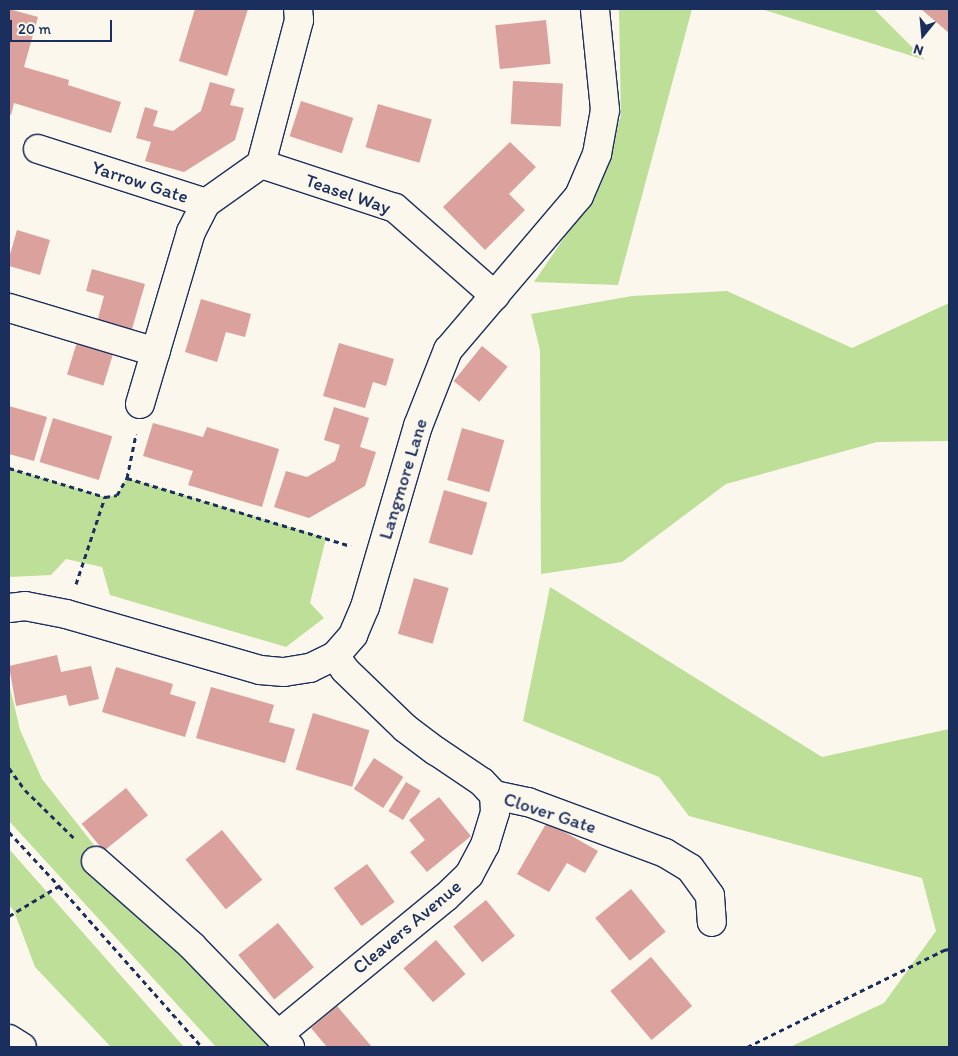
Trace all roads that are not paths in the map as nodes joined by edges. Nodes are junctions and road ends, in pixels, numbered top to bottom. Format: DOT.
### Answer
graph roads {
  1 [pos="298,9"];
  2 [pos="595,9"];
  3 [pos="38,149"];
  4 [pos="261,164"];
  5 [pos="206,203"];
  6 [pos="495,296"];
  7 [pos="9,308"];
  8 [pos="156,352"];
  9 [pos="140,404"];
  10 [pos="9,608"];
  11 [pos="335,656"];
  12 [pos="494,795"];
  13 [pos="96,861"];
  14 [pos="712,922"];
  15 [pos="9,1039"];
  16 [pos="284,1041"];
  17 [pos="22,1047"];
  1 -- 4 [label="street"];
  2 -- 6 [label="street, Langmore Lane"];
  3 -- 5 [label="street, Yarrow Gate"];
  4 -- 5 [label="street"];
  4 -- 6 [label="street, Teasel Way"];
  5 -- 8 [label="street, Yarrow Gate"];
  6 -- 11 [label="street, Langmore Lane"];
  7 -- 8 [label="street"];
  8 -- 9 [label="street, Yarrow Gate"];
  10 -- 11 [label="street, Langmore Lane"];
  11 -- 12 [label="street, Clover Gate"];
  12 -- 14 [label="street, Clover Gate"];
  12 -- 16 [label="street, Cleavers Avenue"];
  13 -- 16 [label="street"];
  15 -- 17 [label="street"];
}
